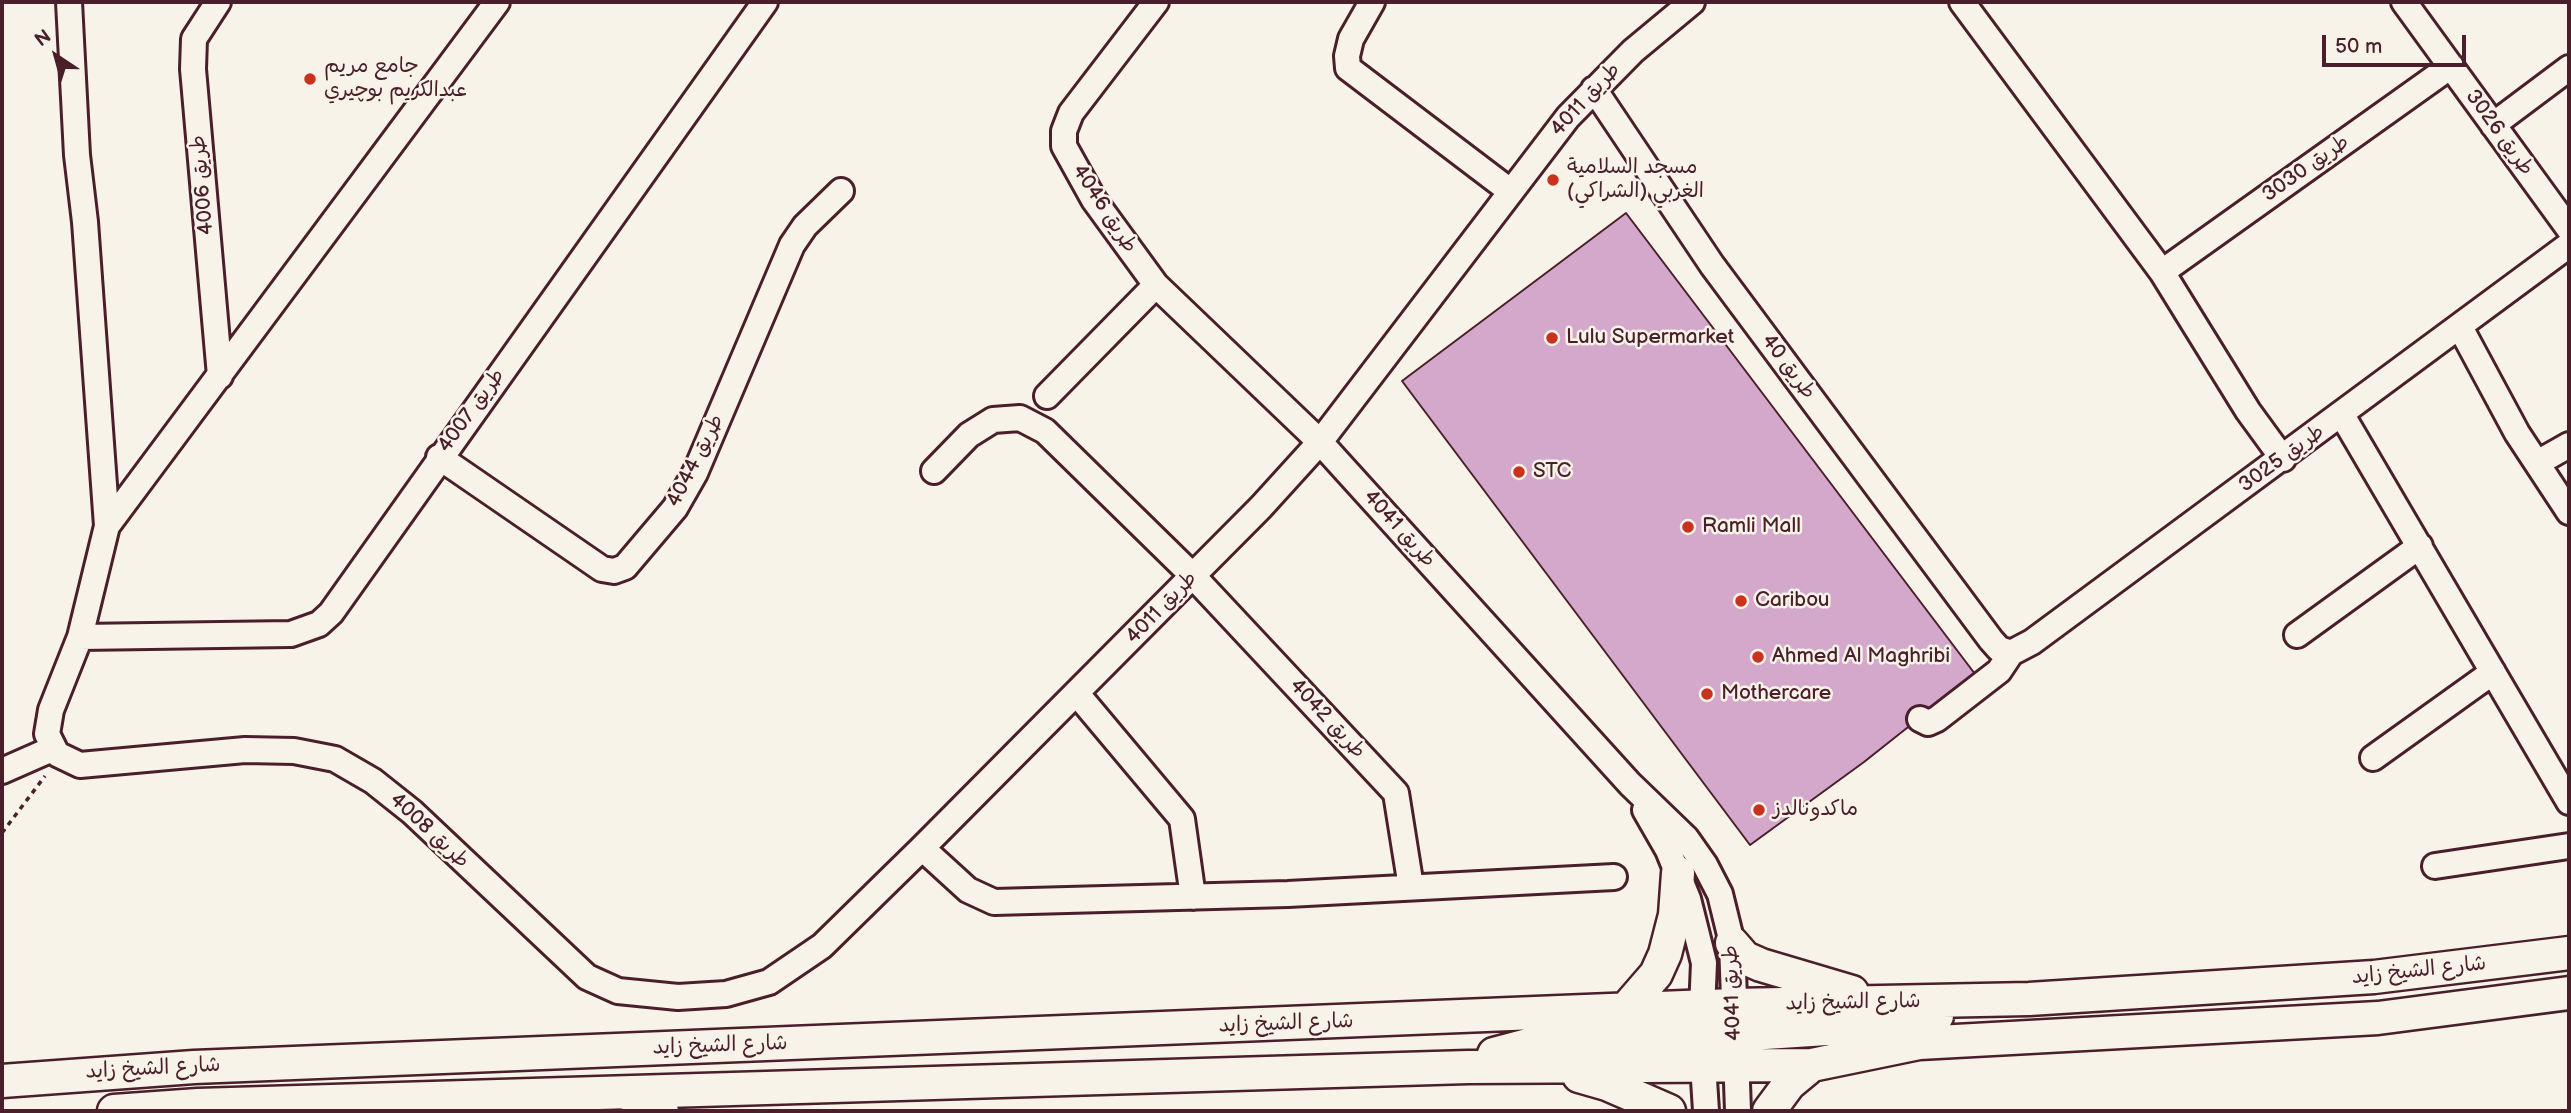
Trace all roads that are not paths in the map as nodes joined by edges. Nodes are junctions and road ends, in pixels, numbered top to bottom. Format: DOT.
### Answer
graph roads {
  1 [pos="69,2"];
  2 [pos="218,2"];
  3 [pos="497,2"];
  4 [pos="765,2"];
  5 [pos="1156,2"];
  6 [pos="1371,2"];
  7 [pos="1692,2"];
  8 [pos="1962,2"];
  9 [pos="2404,2"];
  10 [pos="1666,10"];
  11 [pos="2451,66"];
  12 [pos="2569,68"];
  13 [pos="1594,89"];
  14 [pos="2493,125"];
  15 [pos="841,191"];
  16 [pos="1510,191"];
  17 [pos="2569,229"];
  18 [pos="2569,245"];
  19 [pos="2162,272"];
  20 [pos="1156,285"];
  21 [pos="2460,327"];
  22 [pos="220,376"];
  23 [pos="1047,397"];
  24 [pos="2342,415"];
  25 [pos="1320,442"];
  26 [pos="2569,445"];
  27 [pos="439,457"];
  28 [pos="2283,459"];
  29 [pos="2539,462"];
  30 [pos="934,471"];
  31 [pos="2569,512"];
  32 [pos="107,526"];
  33 [pos="2420,546"];
  34 [pos="1193,576"];
  35 [pos="2297,635"];
  36 [pos="80,637"];
  37 [pos="2001,646"];
  38 [pos="2494,672"];
  39 [pos="1078,695"];
  40 [pos="1920,719"];
  41 [pos="54,752"];
  42 [pos="2372,758"];
  43 [pos="2,771"];
  44 [pos="1630,785"];
  45 [pos="2569,802"];
  46 [pos="2569,846"];
  47 [pos="922,848"];
  48 [pos="2435,866"];
  49 [pos="1678,873"];
  50 [pos="1614,877"];
  51 [pos="1411,887"];
  52 [pos="1193,897"];
  53 [pos="1732,943"];
  54 [pos="2569,953"];
  55 [pos="769,982"];
  56 [pos="2569,993"];
  57 [pos="1993,1000"];
  58 [pos="1887,1002"];
  59 [pos="1624,1011"];
  60 [pos="1722,1029"];
  61 [pos="1812,1065"];
  62 [pos="1703,1066"];
  63 [pos="1468,1067"];
  64 [pos="1544,1067"];
  65 [pos="2,1081"];
  66 [pos="611,1093"];
  67 [pos="114,1111"];
  68 [pos="666,1111"];
  69 [pos="1669,1111"];
  70 [pos="1706,1111"];
  71 [pos="1738,1111"];
  72 [pos="1769,1111"];
  1 -- 32 [label="street"];
  2 -- 22 [label="street, طريق 4006"];
  3 -- 22 [label="street"];
  4 -- 27 [label="street, طريق 4007"];
  5 -- 20 [label="street, طريق 4046"];
  6 -- 16 [label="street"];
  7 -- 10 [label="street, طريق 4011"];
  8 -- 19 [label="street"];
  9 -- 11 [label="street, طريق 3026"];
  10 -- 13 [label="street, طريق 4011"];
  11 -- 14 [label="street, طريق 3026"];
  11 -- 19 [label="street, طريق 3030"];
  12 -- 14 [label="street"];
  13 -- 16 [label="street, طريق 4011"];
  13 -- 37 [label="street, طريق 40"];
  14 -- 17 [label="street, طريق 3026"];
  15 -- 27 [label="street, طريق 4044"];
  16 -- 25 [label="street, طريق 4011"];
  18 -- 21 [label="street, طريق 3025"];
  19 -- 28 [label="street"];
  20 -- 23 [label="street"];
  20 -- 25 [label="street, طريق 4041"];
  21 -- 24 [label="street, طريق 3025"];
  21 -- 29 [label="street"];
  22 -- 32 [label="street"];
  24 -- 28 [label="street, طريق 3025"];
  24 -- 33 [label="street"];
  25 -- 34 [label="street, طريق 4011"];
  25 -- 44 [label="street, طريق 4041"];
  26 -- 29 [label="street"];
  27 -- 36 [label="street, طريق 4007"];
  28 -- 37 [label="street, طريق 3025"];
  29 -- 31 [label="street"];
  30 -- 34 [label="street, طريق 4042"];
  32 -- 36 [label="street"];
  33 -- 35 [label="street"];
  33 -- 38 [label="street"];
  34 -- 39 [label="street, طريق 4011"];
  34 -- 51 [label="street, طريق 4042"];
  36 -- 41 [label="street"];
  37 -- 40 [label="street, طريق 3025"];
  38 -- 42 [label="street"];
  38 -- 45 [label="street"];
  39 -- 47 [label="street, طريق 4011"];
  39 -- 52 [label="street"];
  41 -- 43 [label="street"];
  41 -- 55 [label="street, طريق 4008"];
  44 -- 49 [label="street, طريق 4041"];
  44 -- 53 [label="street, طريق 4041"];
  46 -- 48 [label="street"];
  47 -- 52 [label="street"];
  47 -- 55 [label="street, طريق 4011"];
  49 -- 59 [label="main road"];
  49 -- 60 [label="street, طريق 4041"];
  50 -- 51 [label="street"];
  51 -- 52 [label="street"];
  53 -- 58 [label="main road"];
  53 -- 60 [label="street, طريق 4041"];
  54 -- 57 [label="main road, شارع الشيخ زايد"];
  56 -- 61 [label="main road, شارع الشيخ زايد"];
  57 -- 58 [label="main road, شارع الشيخ زايد"];
  57 -- 60 [label="main road"];
  58 -- 60 [label="main road, شارع الشيخ زايد"];
  59 -- 60 [label="main road, شارع الشيخ زايد"];
  59 -- 65 [label="main road, شارع الشيخ زايد"];
  60 -- 61 [label="main road, شارع الشيخ زايد"];
  60 -- 62 [label="main road, شارع الشيخ زايد"];
  60 -- 63 [label="main road"];
  60 -- 71 [label="street, طريق 4041"];
  61 -- 72 [label="main road"];
  62 -- 64 [label="main road, شارع الشيخ زايد"];
  62 -- 70 [label="street, طريق 4041"];
  63 -- 64 [label="main road, شارع الشيخ زايد"];
  63 -- 66 [label="main road, شارع الشيخ زايد"];
  64 -- 69 [label="main road"];
  66 -- 67 [label="main road, شارع الشيخ زايد"];
  66 -- 68 [label="street"];
}
